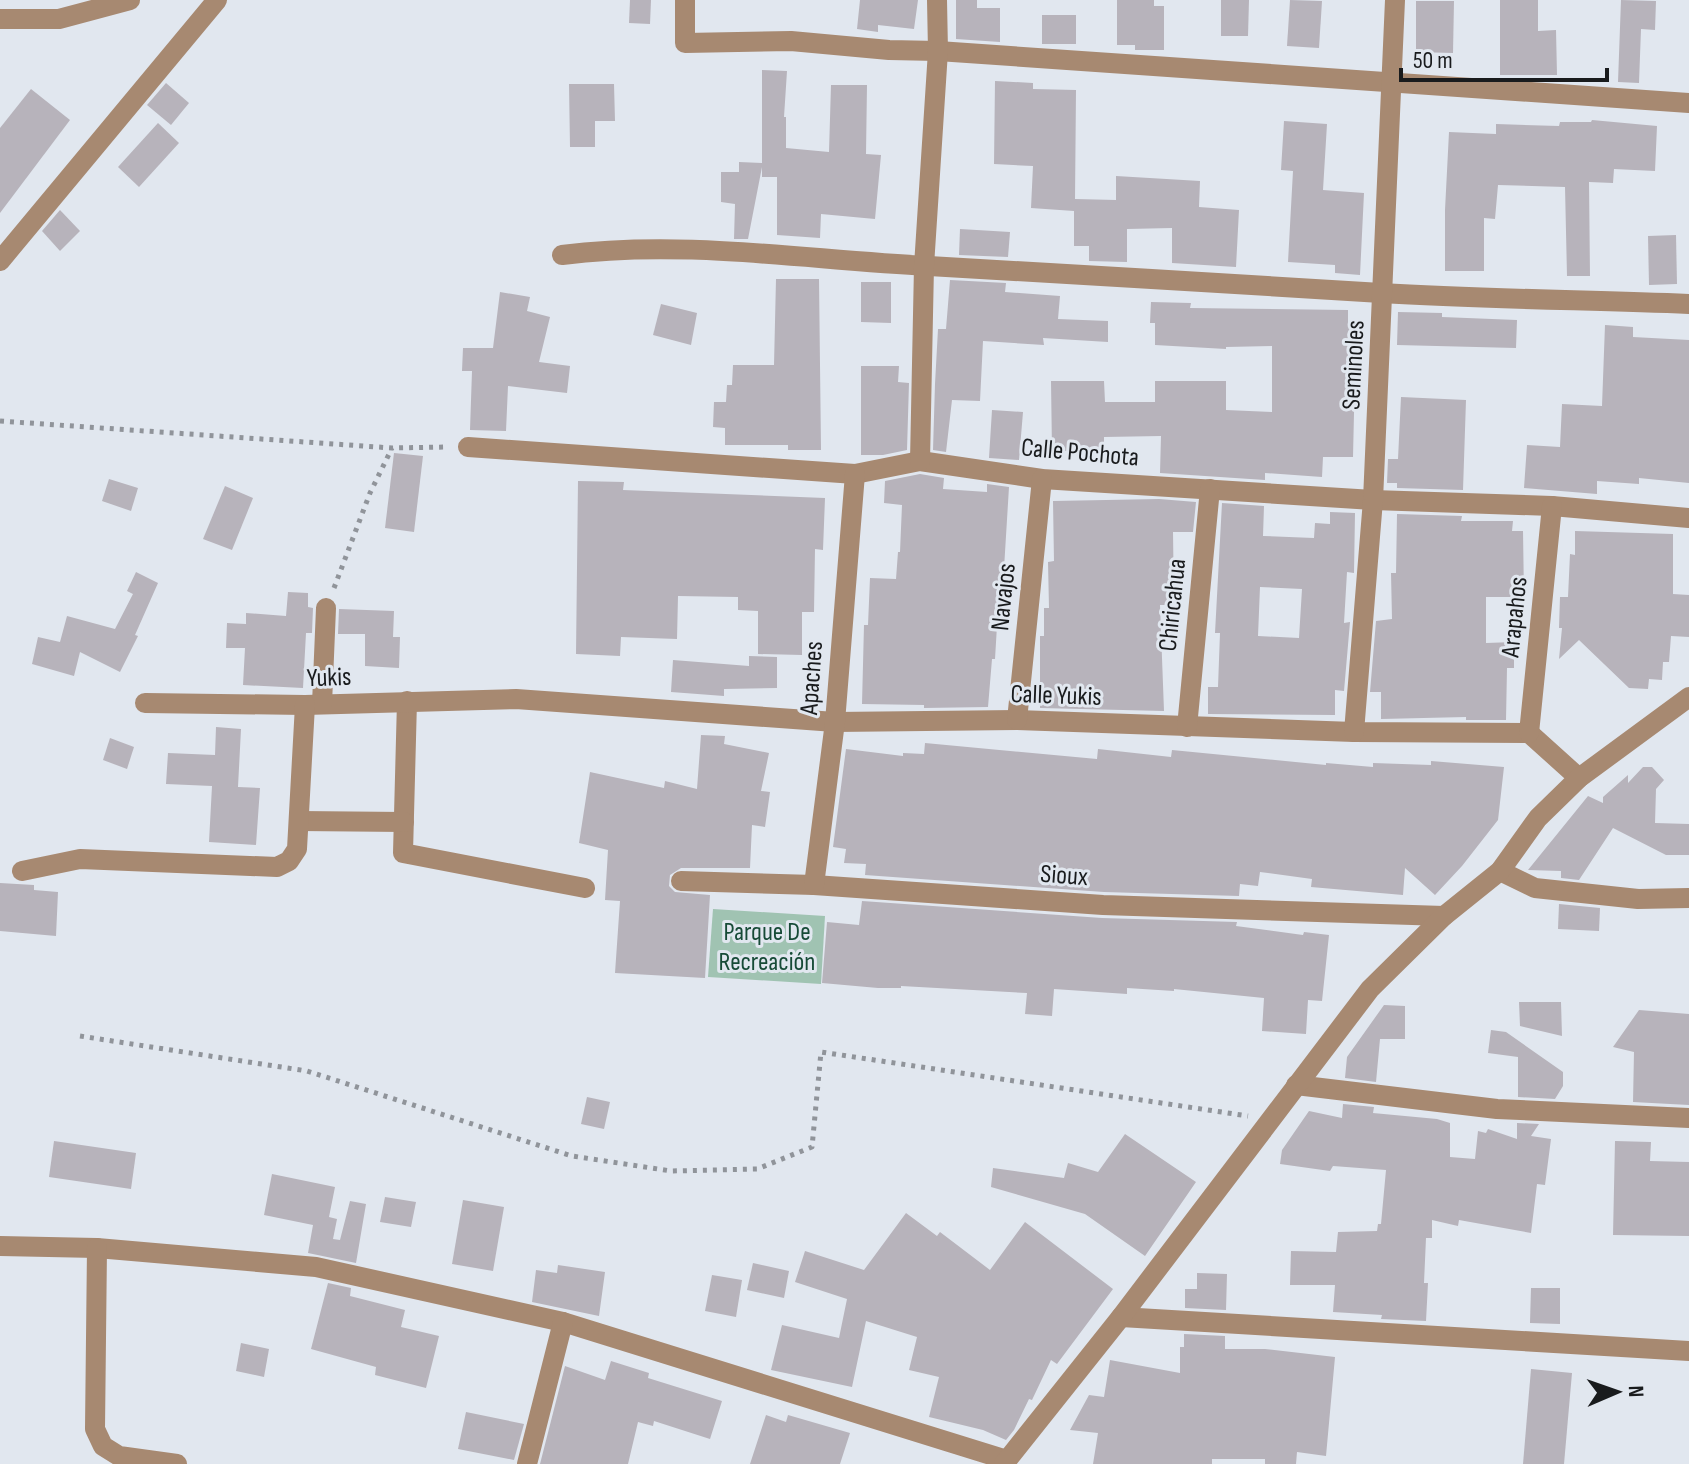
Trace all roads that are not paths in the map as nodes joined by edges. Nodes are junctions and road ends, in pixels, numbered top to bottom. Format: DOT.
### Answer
graph roads {
  1 [pos="130,0"];
  2 [pos="217,0"];
  3 [pos="685,0"];
  4 [pos="937,0"];
  5 [pos="1395,0"];
  6 [pos="0,19"];
  7 [pos="938,51"];
  8 [pos="1392,83"];
  9 [pos="1689,103"];
  10 [pos="562,255"];
  11 [pos="0,261"];
  12 [pos="924,266"];
  13 [pos="1383,293"];
  14 [pos="1689,304"];
  15 [pos="468,447"];
  16 [pos="920,461"];
  17 [pos="855,474"];
  18 [pos="1042,479"];
  19 [pos="1210,489"];
  20 [pos="1373,500"];
  21 [pos="1552,506"];
  22 [pos="1689,518"];
  23 [pos="326,608"];
  24 [pos="1689,697"];
  25 [pos="516,699"];
  26 [pos="407,701"];
  27 [pos="145,703"];
  28 [pos="314,704"];
  29 [pos="1017,720"];
  30 [pos="835,722"];
  31 [pos="1187,727"];
  32 [pos="1354,732"];
  33 [pos="1529,733"];
  34 [pos="1579,778"];
  35 [pos="299,821"];
  36 [pos="404,822"];
  37 [pos="22,871"];
  38 [pos="1500,871"];
  39 [pos="681,881"];
  40 [pos="814,885"];
  41 [pos="585,888"];
  42 [pos="1689,898"];
  43 [pos="1444,916"];
  44 [pos="1296,1085"];
  45 [pos="1689,1118"];
  46 [pos="0,1246"];
  47 [pos="97,1248"];
  48 [pos="1121,1317"];
  49 [pos="563,1322"];
  50 [pos="1689,1351"];
  51 [pos="1006,1462"];
  52 [pos="177,1464"];
  53 [pos="527,1464"];
  1 -- 6 [label="street"];
  2 -- 11 [label="street"];
  3 -- 7 [label="street"];
  4 -- 7 [label="street"];
  5 -- 8 [label="street, Seminoles"];
  7 -- 8 [label="street"];
  7 -- 12 [label="street"];
  8 -- 9 [label="street"];
  8 -- 13 [label="street, Seminoles"];
  10 -- 12 [label="street"];
  12 -- 13 [label="street"];
  12 -- 16 [label="street"];
  13 -- 14 [label="street"];
  13 -- 20 [label="street, Seminoles"];
  15 -- 17 [label="street, Calle Pochota"];
  16 -- 17 [label="street, Calle Pochota"];
  16 -- 18 [label="street, Calle Pochota"];
  17 -- 30 [label="street, Apaches"];
  18 -- 19 [label="street, Calle Pochota"];
  18 -- 29 [label="street, Navajos"];
  19 -- 20 [label="street, Calle Pochota"];
  19 -- 31 [label="street, Chiricahua"];
  20 -- 21 [label="street, Calle Pochota"];
  20 -- 32 [label="street, Seminoles"];
  21 -- 22 [label="street, Calle Pochota"];
  21 -- 33 [label="street, Arapahos"];
  23 -- 28 [label="street"];
  24 -- 34 [label="street"];
  25 -- 26 [label="street, Yukis"];
  25 -- 30 [label="street, Calle Yukis"];
  26 -- 28 [label="street, Yukis"];
  26 -- 36 [label="street"];
  27 -- 28 [label="street, Yukis"];
  28 -- 35 [label="street"];
  29 -- 30 [label="street, Calle Yukis"];
  29 -- 31 [label="street, Calle Yukis"];
  30 -- 40 [label="street, Apaches"];
  31 -- 32 [label="street, Calle Yukis"];
  32 -- 33 [label="street, Calle Yukis"];
  33 -- 34 [label="street"];
  34 -- 38 [label="street"];
  35 -- 36 [label="street"];
  35 -- 37 [label="street"];
  36 -- 41 [label="street"];
  38 -- 42 [label="street"];
  38 -- 43 [label="street"];
  39 -- 40 [label="street, Sioux"];
  40 -- 43 [label="street, Sioux"];
  43 -- 44 [label="street"];
  44 -- 45 [label="street"];
  44 -- 48 [label="street"];
  46 -- 47 [label="street"];
  47 -- 49 [label="street"];
  47 -- 52 [label="street"];
  48 -- 50 [label="street"];
  48 -- 51 [label="street"];
  49 -- 51 [label="street"];
  49 -- 53 [label="street"];
}
